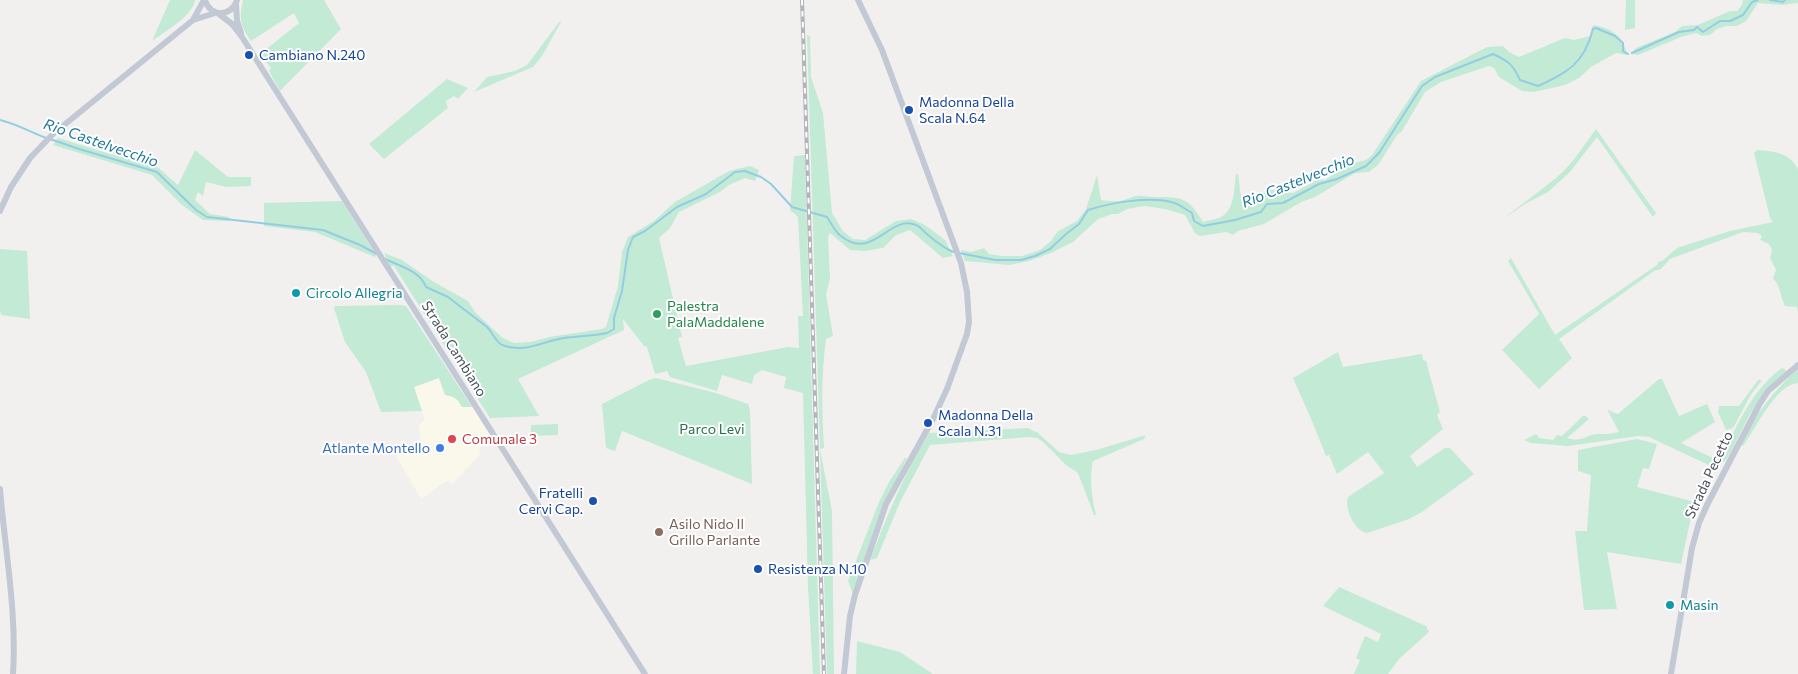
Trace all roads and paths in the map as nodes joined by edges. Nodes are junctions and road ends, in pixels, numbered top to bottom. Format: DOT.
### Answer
graph roads {
  1 [pos="205,0"];
  2 [pos="858,0"];
  3 [pos="237,2"];
  4 [pos="217,13"];
  5 [pos="193,20"];
  6 [pos="242,37"];
  7 [pos="0,212"];
  8 [pos="1798,366"];
  9 [pos="0,489"];
  10 [pos="13,674"];
  11 [pos="646,674"];
  12 [pos="844,674"];
  13 [pos="1670,674"];
  1 -- 4 [label="main road, Strada Cambiano"];
  1 -- 5 [label="main road"];
  2 -- 12 [label="main road"];
  3 -- 4 [label="main road, Strada Cambiano"];
  3 -- 6 [label="main road, Strada Cambiano"];
  4 -- 5 [label="main road"];
  4 -- 6 [label="main road, Strada Cambiano"];
  5 -- 7 [label="main road"];
  6 -- 11 [label="main road, Strada Cambiano"];
  8 -- 13 [label="main road, Strada Pecetto"];
  9 -- 10 [label="main road"];
}
